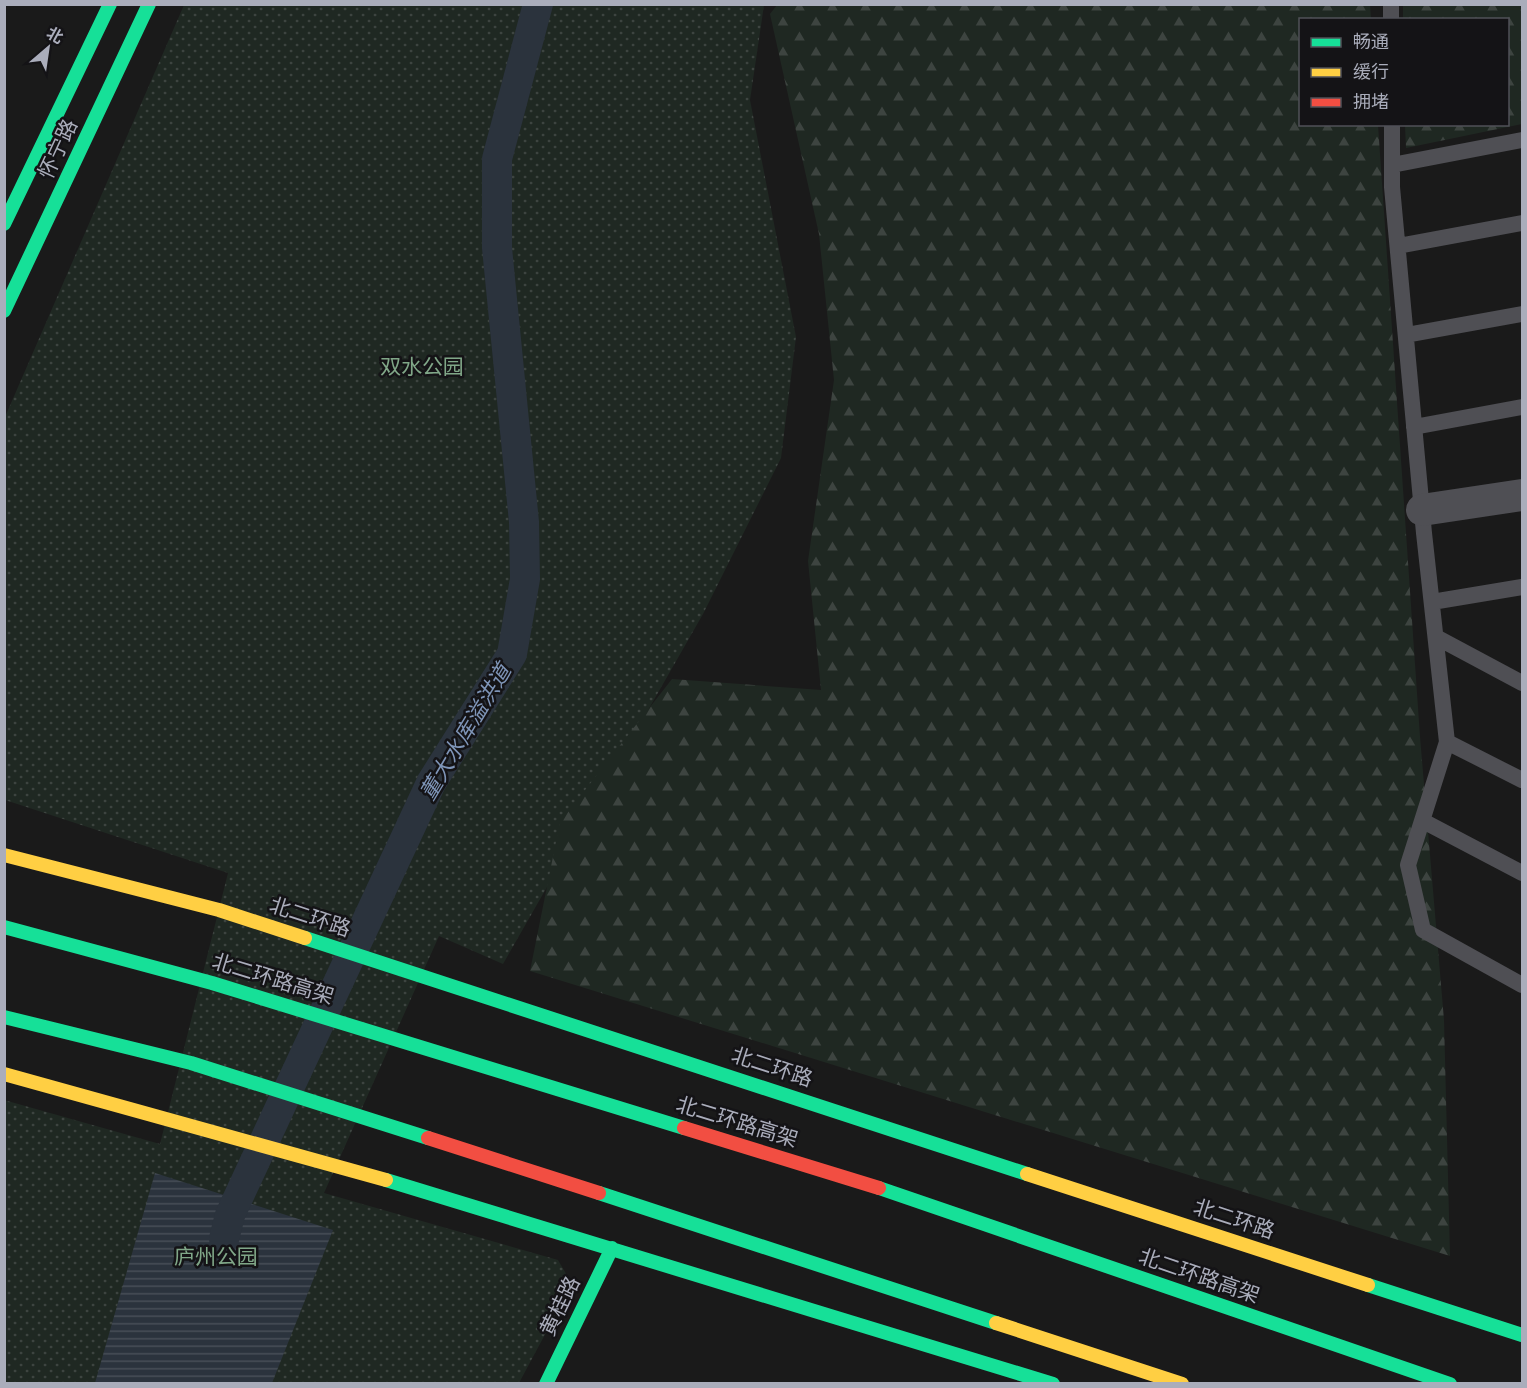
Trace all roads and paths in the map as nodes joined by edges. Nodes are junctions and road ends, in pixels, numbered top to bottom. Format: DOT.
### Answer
graph roads {
  1 [pos="110,4"];
  2 [pos="149,4"];
  3 [pos="1392,126"];
  4 [pos="1522,140"];
  5 [pos="1392,165"];
  6 [pos="1522,223"];
  7 [pos="4,224"];
  8 [pos="1398,246"];
  9 [pos="4,311"];
  10 [pos="1522,314"];
  11 [pos="1406,335"];
  12 [pos="1522,407"];
  13 [pos="1414,427"];
  14 [pos="1522,495"];
  15 [pos="1422,510"];
  16 [pos="1522,587"];
  17 [pos="1432,602"];
  18 [pos="1436,637"];
  19 [pos="1522,682"];
  20 [pos="1447,742"];
  21 [pos="1522,780"];
  22 [pos="1423,821"];
  23 [pos="4,855"];
  24 [pos="1522,873"];
  25 [pos="4,927"];
  26 [pos="1522,985"];
  27 [pos="4,1017"];
  28 [pos="4,1074"];
  29 [pos="612,1248"];
  30 [pos="1522,1335"];
  31 [pos="546,1383"];
  32 [pos="1053,1383"];
  33 [pos="1182,1383"];
  34 [pos="1450,1383"];
  1 -- 7 [label="main road, 怀宁路"];
  2 -- 9 [label="main road, 怀宁路"];
  3 -- 5 [label="lane"];
  4 -- 5 [label="lane"];
  5 -- 8 [label="lane"];
  6 -- 8 [label="lane"];
  8 -- 11 [label="lane"];
  10 -- 11 [label="lane"];
  11 -- 13 [label="lane"];
  12 -- 13 [label="lane"];
  13 -- 15 [label="lane"];
  14 -- 15 [label="street"];
  15 -- 17 [label="lane"];
  16 -- 17 [label="lane"];
  17 -- 18 [label="lane"];
  18 -- 19 [label="lane"];
  18 -- 20 [label="lane"];
  20 -- 21 [label="lane"];
  20 -- 22 [label="lane"];
  22 -- 24 [label="lane"];
  22 -- 26 [label="lane"];
  23 -- 30 [label="main road, 北二环路"];
  25 -- 34 [label="main road, 北二环路高架"];
  27 -- 33 [label="main road"];
  28 -- 29 [label="main road"];
  29 -- 31 [label="main road, 黄桂路"];
  29 -- 32 [label="main road"];
}
